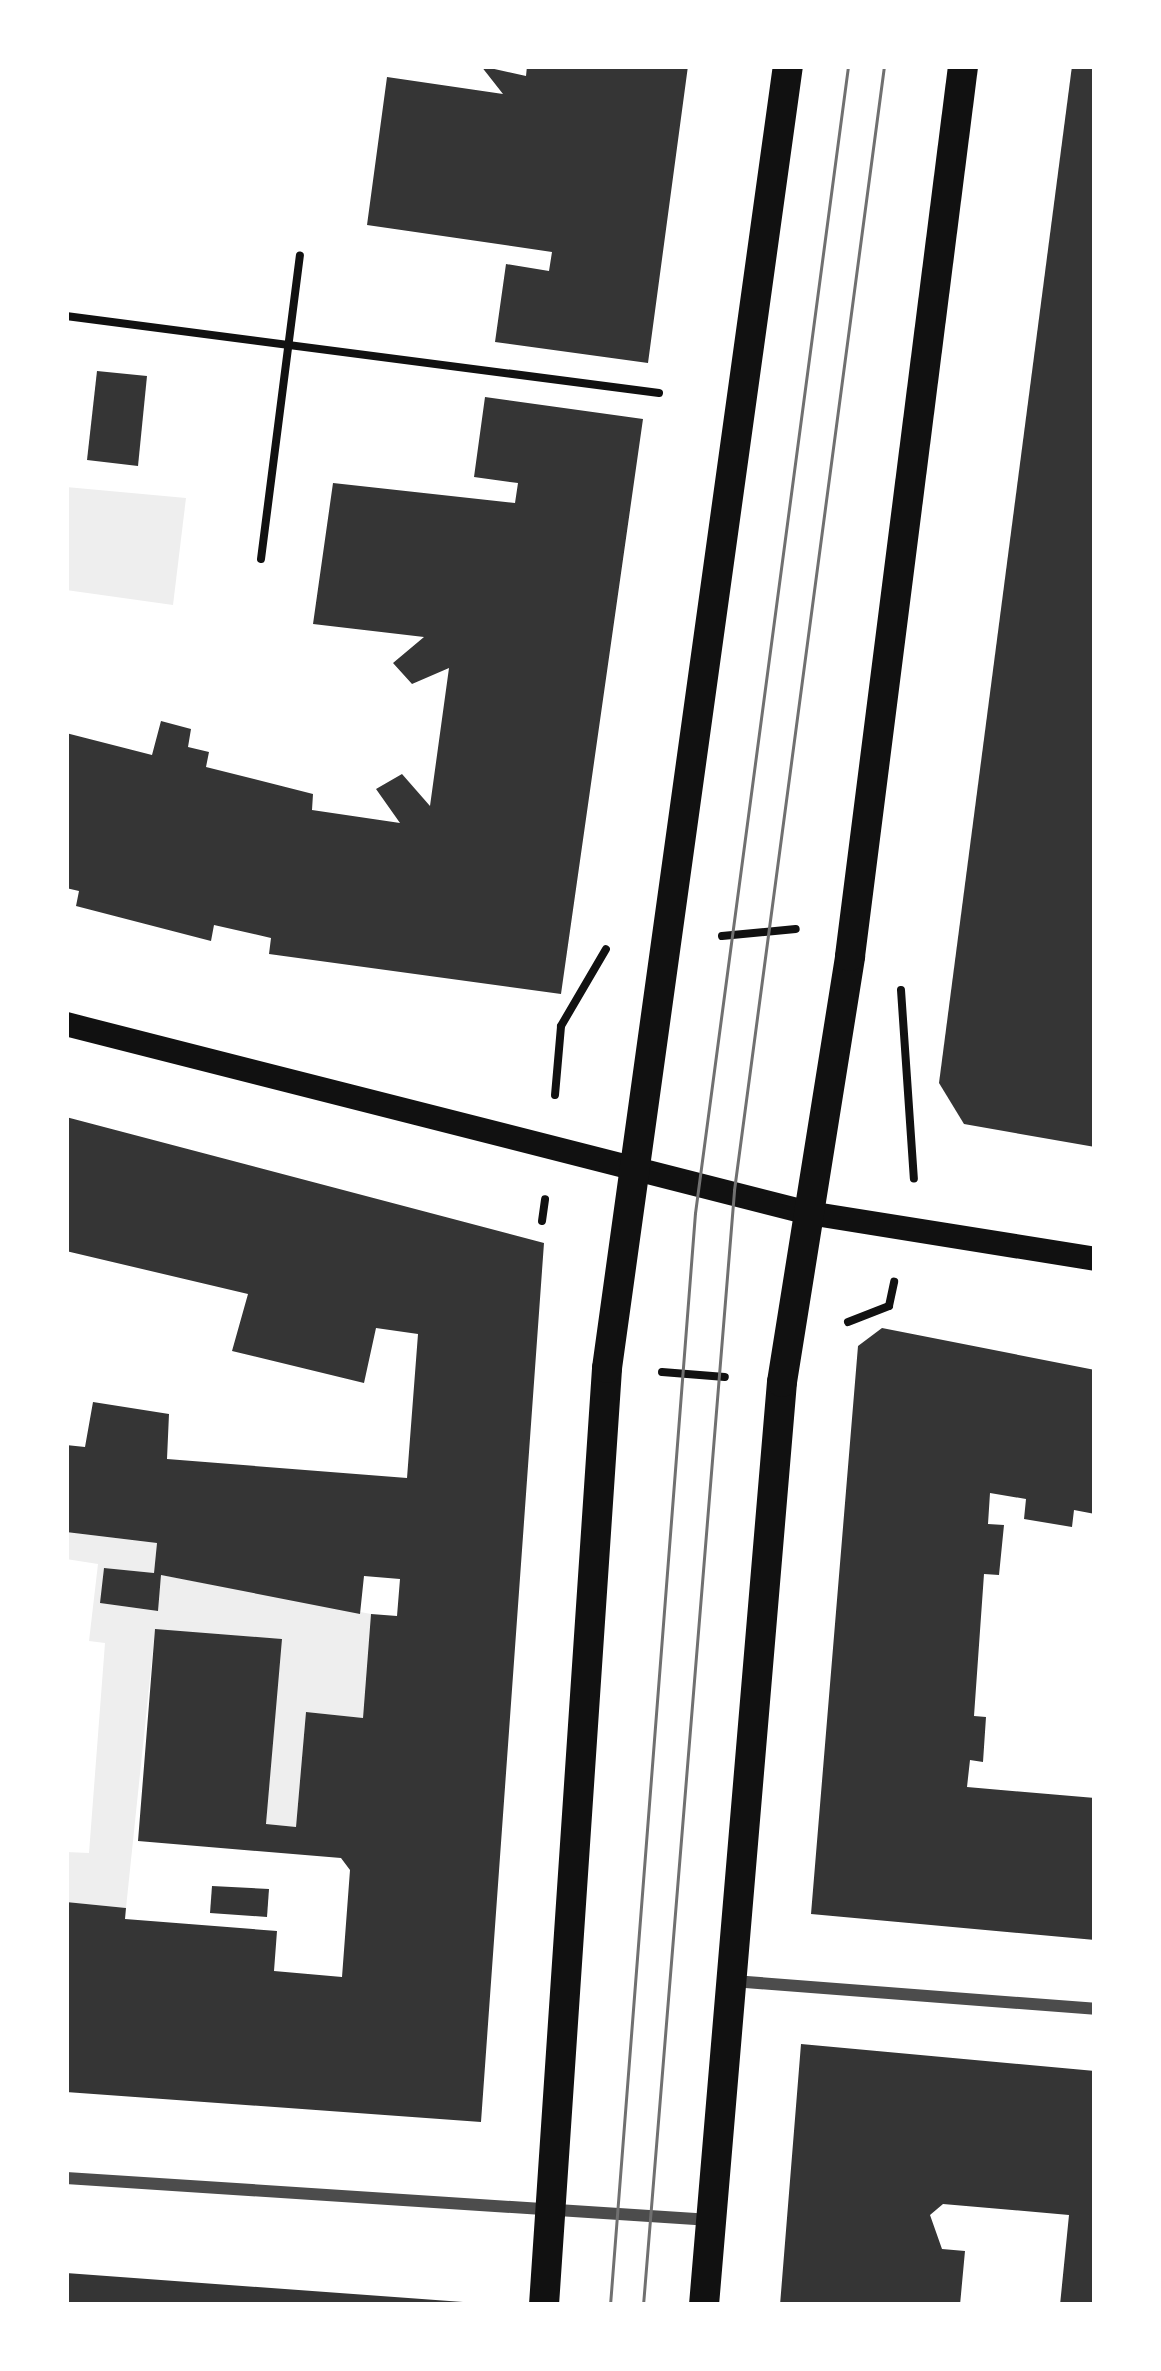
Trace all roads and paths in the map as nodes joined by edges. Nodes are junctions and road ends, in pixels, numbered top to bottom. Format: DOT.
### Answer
graph roads {
  1 [pos="788,66"];
  2 [pos="963,66"];
  3 [pos="300,256"];
  4 [pos="66,316"];
  5 [pos="291,345"];
  6 [pos="659,393"];
  7 [pos="261,560"];
  8 [pos="66,1024"];
  9 [pos="637,1171"];
  10 [pos="809,1213"];
  11 [pos="1095,1259"];
  12 [pos="640,1370"];
  13 [pos="782,1382"];
  14 [pos="731,1980"];
  15 [pos="1095,2009"];
  16 [pos="66,2178"];
  17 [pos="550,2208"];
  18 [pos="711,2219"];
  19 [pos="544,2305"];
  20 [pos="704,2305"];
  1 -- 9 [label="main road"];
  2 -- 10 [label="main road"];
  3 -- 5 [label="path"];
  4 -- 5 [label="path"];
  5 -- 6 [label="path"];
  5 -- 7 [label="path"];
  8 -- 9 [label="main road"];
  9 -- 10 [label="main road"];
  9 -- 17 [label="main road"];
  10 -- 11 [label="main road"];
  10 -- 13 [label="main road"];
  12 -- 13 [label="path"];
  13 -- 14 [label="main road"];
  14 -- 15 [label="street"];
  14 -- 18 [label="main road"];
  16 -- 17 [label="street"];
  17 -- 18 [label="street"];
  17 -- 19 [label="main road"];
  18 -- 20 [label="main road"];
}
